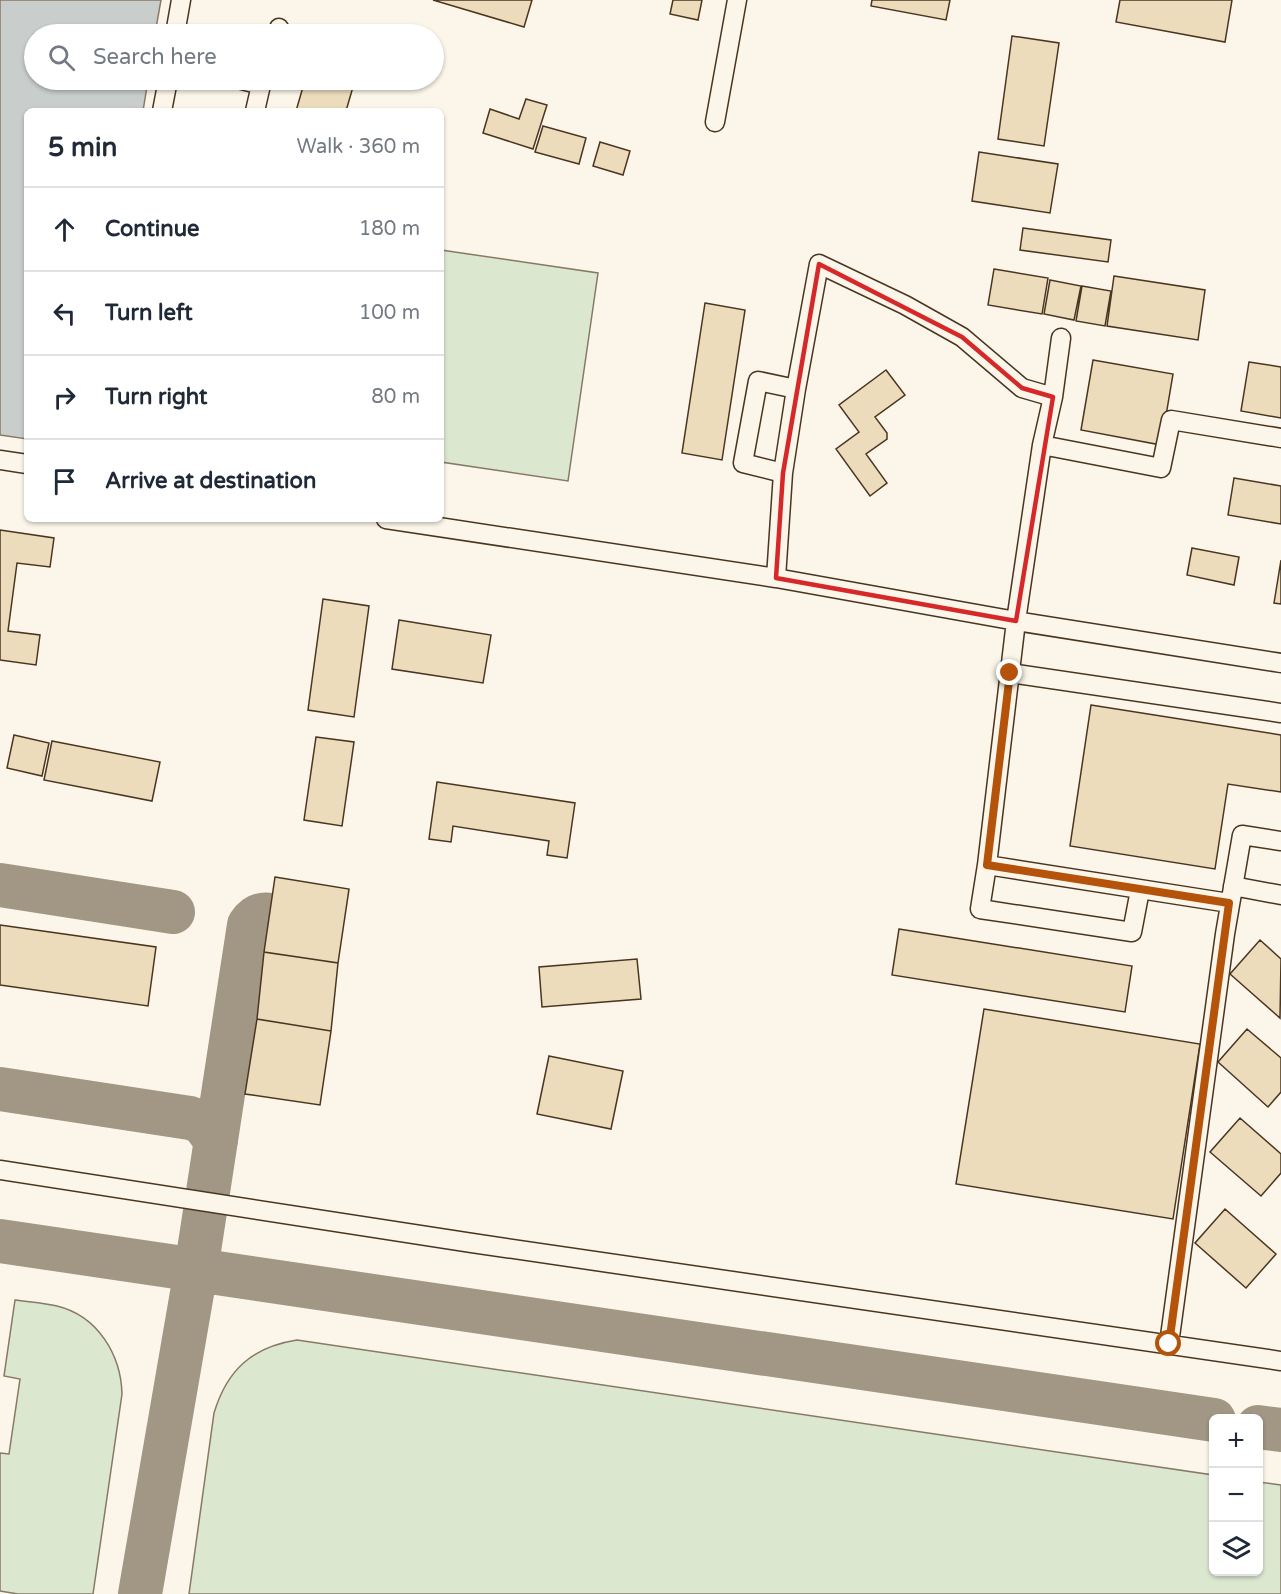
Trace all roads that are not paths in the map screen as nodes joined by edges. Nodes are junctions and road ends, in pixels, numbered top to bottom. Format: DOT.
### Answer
graph roads {
  1 [pos="181,0"];
  2 [pos="737,0"];
  3 [pos="177,24"];
  4 [pos="166,90"];
  5 [pos="260,90"];
  6 [pos="163,108"];
  7 [pos="256,108"];
  8 [pos="716,122"];
  9 [pos="1061,339"];
  10 [pos="796,389"];
  11 [pos="1053,397"];
  12 [pos="1281,438"];
  13 [pos="1042,445"];
  14 [pos="0,460"];
  15 [pos="24,464"];
  16 [pos="783,473"];
  17 [pos="406,522"];
  18 [pos="776,578"];
  19 [pos="1016,621"];
  20 [pos="1281,663"];
  21 [pos="1010,673"];
  22 [pos="1281,713"];
  23 [pos="1281,841"];
  24 [pos="987,865"];
  25 [pos="1140,890"];
  26 [pos="1231,895"];
  27 [pos="1281,895"];
  28 [pos="0,1170"];
  29 [pos="1169,1344"];
  30 [pos="1281,1360"];
  1 -- 3 [label="street"];
  2 -- 8 [label="street"];
  4 -- 6 [label="street"];
  5 -- 7 [label="street"];
  9 -- 11 [label="street"];
  10 -- 11 [label="street"];
  10 -- 16 [label="street"];
  10 -- 16 [label="street"];
  11 -- 13 [label="street"];
  12 -- 13 [label="street"];
  13 -- 19 [label="street"];
  14 -- 15 [label="street"];
  16 -- 18 [label="street"];
  17 -- 18 [label="street"];
  18 -- 19 [label="street"];
  19 -- 20 [label="street"];
  19 -- 21 [label="street"];
  21 -- 22 [label="street"];
  21 -- 24 [label="street"];
  23 -- 26 [label="street"];
  24 -- 25 [label="street"];
  24 -- 25 [label="street"];
  25 -- 26 [label="street"];
  26 -- 27 [label="street"];
  26 -- 29 [label="street"];
  28 -- 29 [label="street"];
  29 -- 30 [label="street"];
}
